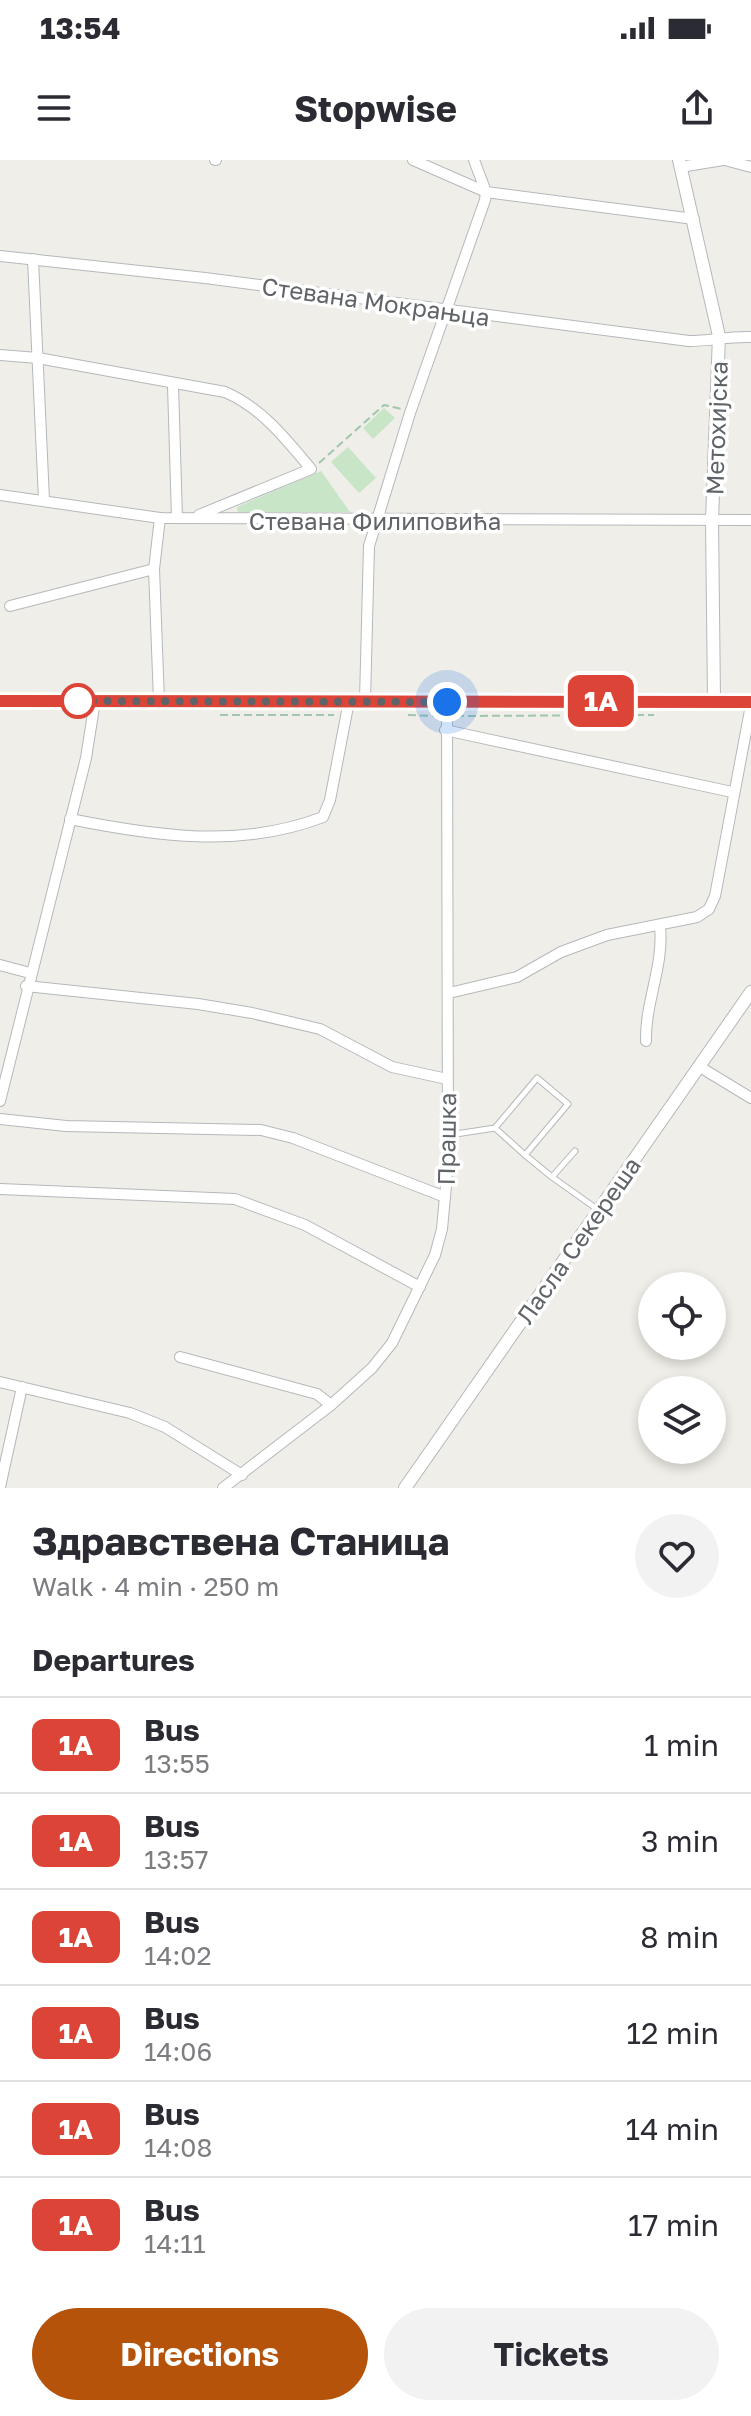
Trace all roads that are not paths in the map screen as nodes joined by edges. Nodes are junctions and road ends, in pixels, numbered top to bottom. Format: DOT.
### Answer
graph roads {
  1 [pos="413,160"];
  2 [pos="474,160"];
  3 [pos="724,160"];
  4 [pos="679,163"];
  5 [pos="751,167"];
  6 [pos="486,192"];
  7 [pos="694,219"];
  8 [pos="0,256"];
  9 [pos="33,259"];
  10 [pos="449,309"];
  11 [pos="719,336"];
  12 [pos="751,337"];
  13 [pos="0,355"];
  14 [pos="38,358"];
  15 [pos="173,385"];
  16 [pos="0,495"];
  17 [pos="44,500"];
  18 [pos="160,518"];
  19 [pos="177,518"];
  20 [pos="193,518"];
  21 [pos="375,520"];
  22 [pos="712,520"];
  23 [pos="751,520"];
  24 [pos="154,569"];
  25 [pos="10,606"];
  26 [pos="365,700"];
  27 [pos="714,700"];
  28 [pos="0,701"];
  29 [pos="95,701"];
  30 [pos="159,701"];
  31 [pos="349,701"];
  32 [pos="751,703"];
  33 [pos="447,709"];
  34 [pos="445,730"];
  35 [pos="732,792"];
  36 [pos="70,819"];
  37 [pos="660,927"];
  38 [pos="0,965"];
  39 [pos="30,973"];
  40 [pos="26,986"];
  41 [pos="751,992"];
  42 [pos="449,993"];
  43 [pos="646,1041"];
  44 [pos="700,1067"];
  45 [pos="447,1079"];
  46 [pos="751,1098"];
  47 [pos="0,1101"];
  48 [pos="0,1119"];
  49 [pos="495,1128"];
  50 [pos="448,1135"];
  51 [pos="575,1151"];
  52 [pos="525,1155"];
  53 [pos="552,1177"];
  54 [pos="0,1189"];
  55 [pos="445,1197"];
  56 [pos="599,1211"];
  57 [pos="420,1287"];
  58 [pos="180,1357"];
  59 [pos="0,1382"];
  60 [pos="22,1387"];
  61 [pos="331,1405"];
  62 [pos="242,1475"];
  63 [pos="0,1487"];
  64 [pos="223,1488"];
  65 [pos="405,1488"];
  1 -- 6 [label="street"];
  2 -- 6 [label="street"];
  3 -- 4 [label="street"];
  3 -- 5 [label="street"];
  4 -- 7 [label="street, Метохијска"];
  6 -- 7 [label="street"];
  6 -- 10 [label="street"];
  7 -- 11 [label="street, Метохијска"];
  8 -- 9 [label="street, Стевана Мокрањца"];
  9 -- 10 [label="street, Стевана Мокрањца"];
  9 -- 14 [label="street"];
  10 -- 11 [label="street, Стевана Мокрањца"];
  10 -- 21 [label="street"];
  11 -- 12 [label="street, Стевана Мокрањца"];
  11 -- 22 [label="street, Метохијска"];
  13 -- 14 [label="street"];
  14 -- 15 [label="street"];
  14 -- 17 [label="street"];
  15 -- 19 [label="street"];
  15 -- 20 [label="street"];
  16 -- 17 [label="street, Стевана Филиповића"];
  17 -- 18 [label="street, Стевана Филиповића"];
  18 -- 19 [label="street, Стевана Филиповића"];
  18 -- 24 [label="street"];
  19 -- 20 [label="street, Стевана Филиповића"];
  20 -- 21 [label="street, Стевана Филиповића"];
  21 -- 22 [label="street, Стевана Филиповића"];
  21 -- 26 [label="street"];
  22 -- 23 [label="street, Стевана Филиповића"];
  22 -- 27 [label="street, Метохијска"];
  24 -- 25 [label="street"];
  24 -- 30 [label="street"];
  26 -- 31 [label="main road"];
  26 -- 33 [label="main road"];
  27 -- 32 [label="main road"];
  27 -- 33 [label="main road"];
  28 -- 29 [label="main road"];
  29 -- 30 [label="main road"];
  29 -- 36 [label="street"];
  30 -- 31 [label="main road"];
  31 -- 36 [label="street"];
  32 -- 35 [label="street"];
  33 -- 34 [label="street, Прашка"];
  34 -- 35 [label="street"];
  34 -- 42 [label="street, Прашка"];
  35 -- 37 [label="street"];
  36 -- 39 [label="street"];
  37 -- 42 [label="street"];
  37 -- 43 [label="street"];
  38 -- 39 [label="street"];
  39 -- 40 [label="street"];
  40 -- 45 [label="street"];
  40 -- 47 [label="street"];
  41 -- 44 [label="street, Ласла Секереша"];
  42 -- 45 [label="street, Прашка"];
  44 -- 46 [label="street"];
  44 -- 56 [label="street, Ласла Секереша"];
  45 -- 50 [label="street, Прашка"];
  48 -- 55 [label="street"];
  49 -- 50 [label="lane"];
  49 -- 52 [label="lane"];
  49 -- 52 [label="lane"];
  50 -- 55 [label="street, Прашка"];
  51 -- 53 [label="lane"];
  52 -- 53 [label="lane"];
  53 -- 56 [label="lane"];
  54 -- 57 [label="street"];
  55 -- 57 [label="street, Прашка"];
  56 -- 65 [label="street, Ласла Секереша"];
  57 -- 61 [label="street, Прашка"];
  58 -- 61 [label="street"];
  59 -- 60 [label="street"];
  60 -- 62 [label="street"];
  60 -- 63 [label="street"];
  61 -- 62 [label="street, Прашка"];
  62 -- 64 [label="street, Прашка"];
}
